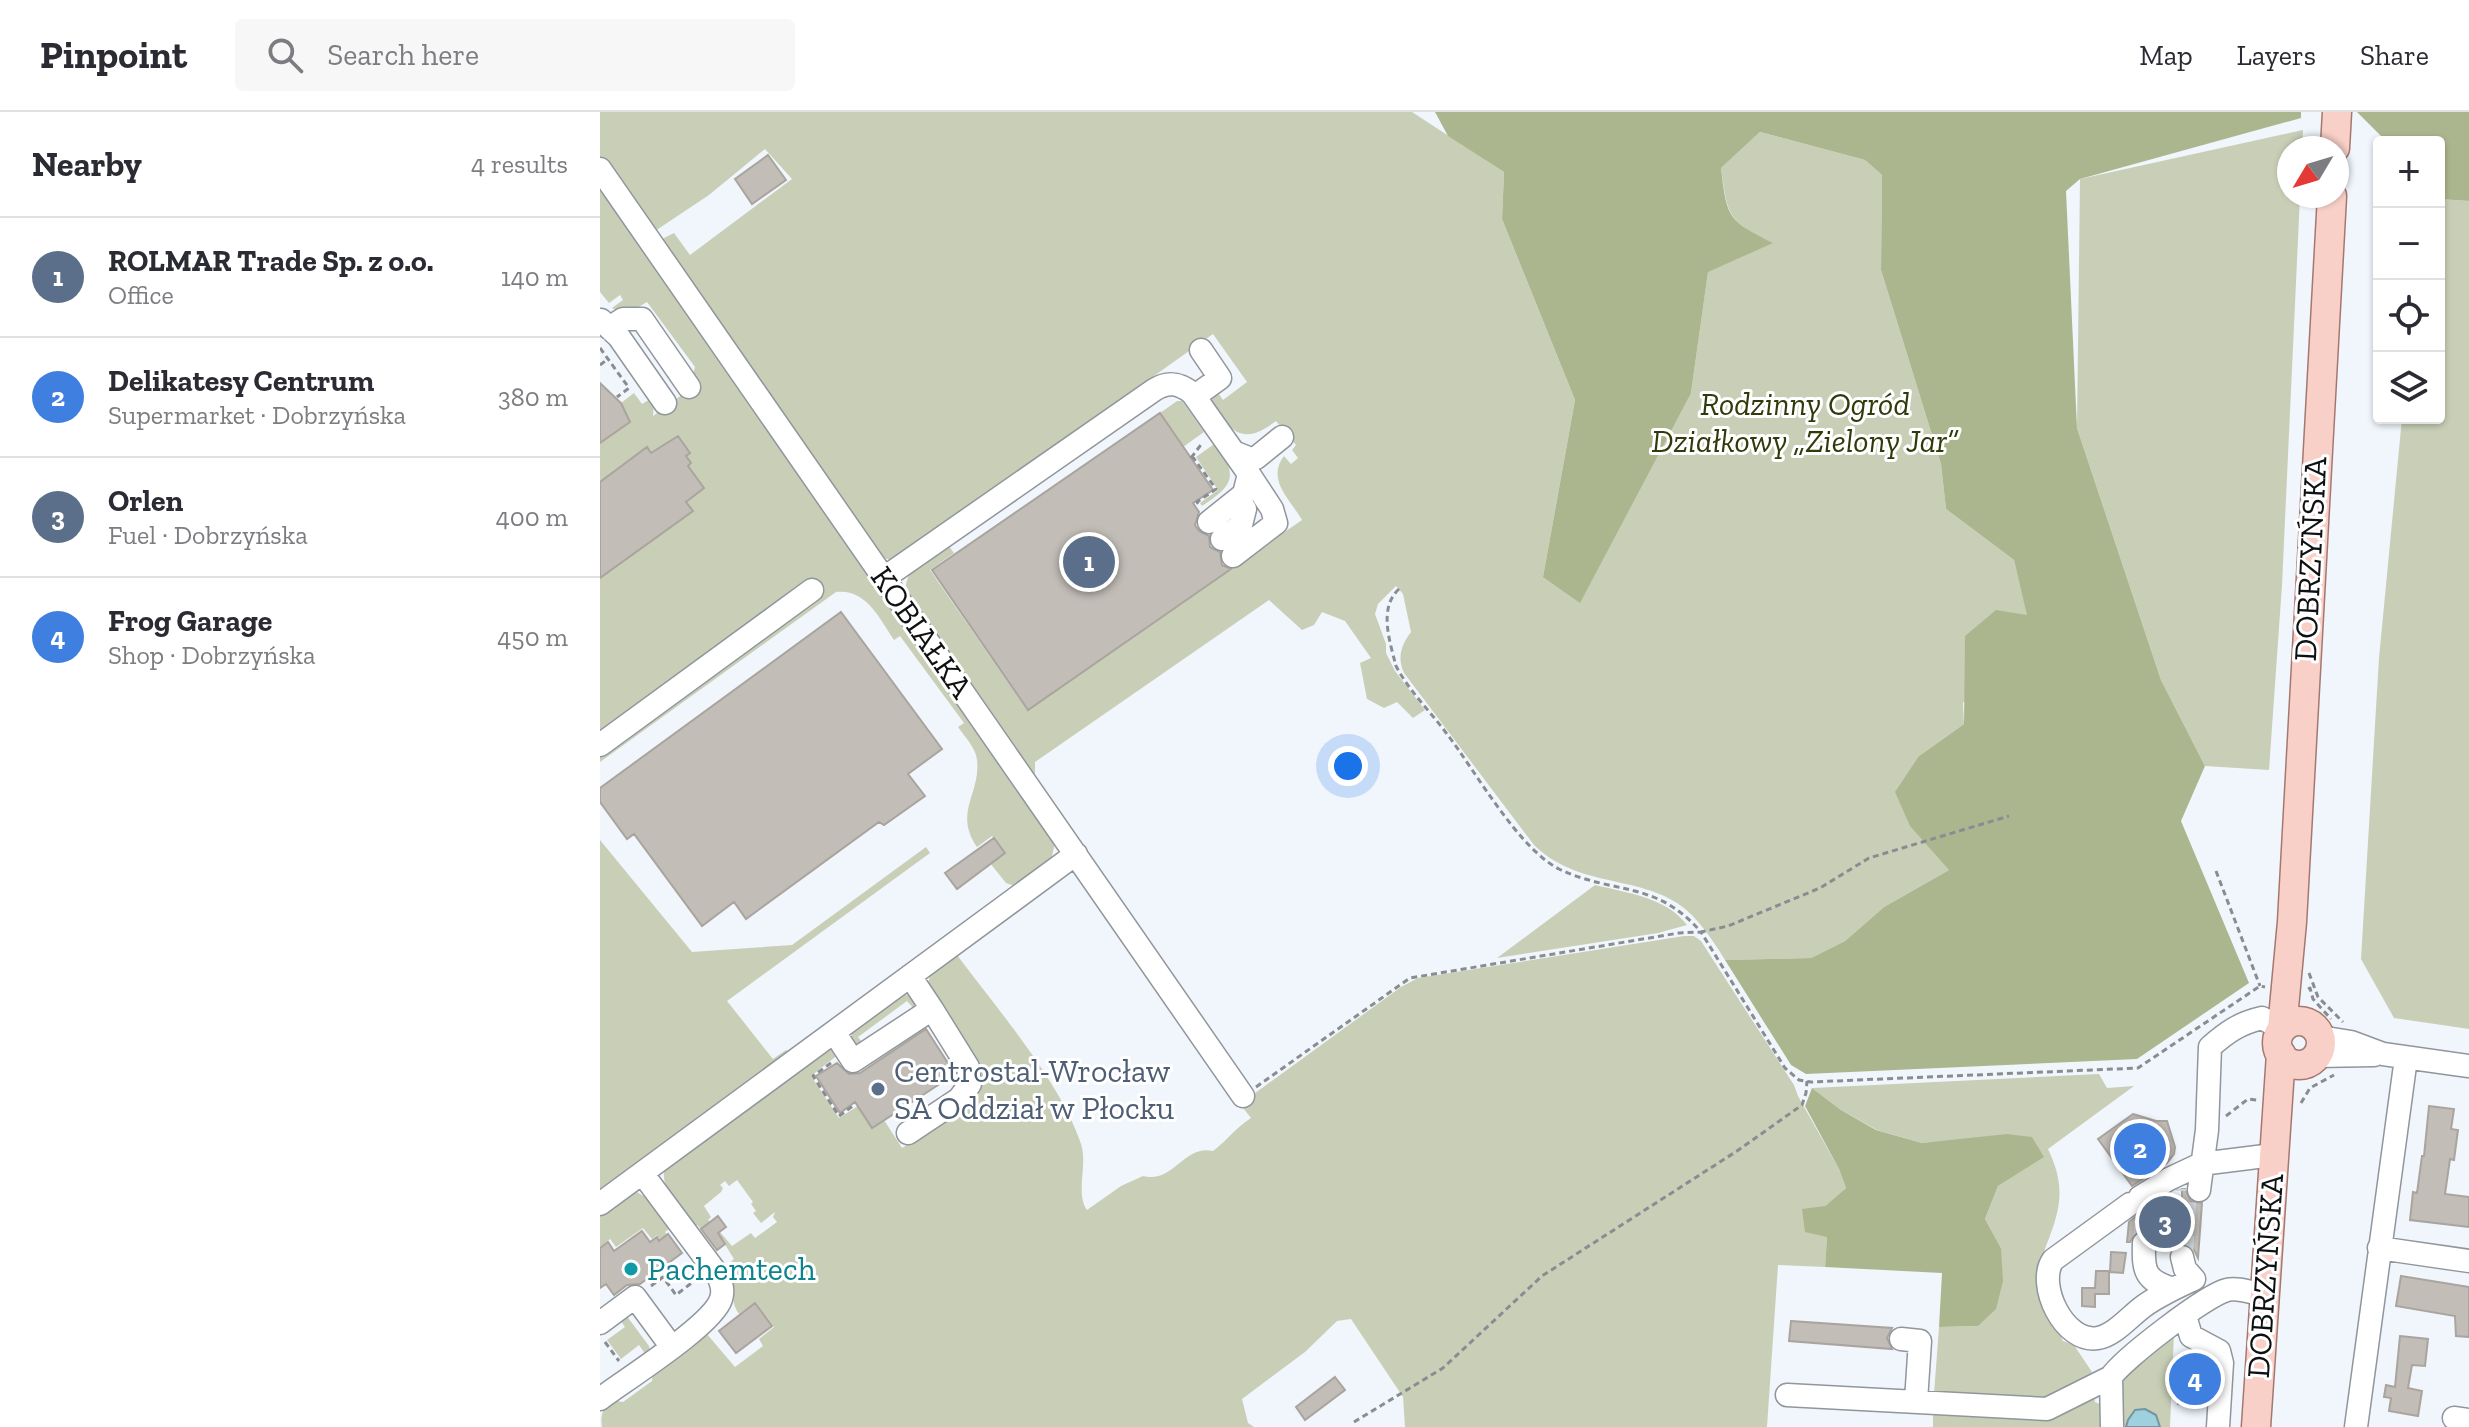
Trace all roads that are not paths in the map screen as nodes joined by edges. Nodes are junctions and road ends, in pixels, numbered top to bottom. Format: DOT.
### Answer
graph roads {
  1 [pos="2337,112"];
  2 [pos="2336,136"];
  3 [pos="600,169"];
  4 [pos="2331,208"];
  5 [pos="602,327"];
  6 [pos="1201,350"];
  7 [pos="689,387"];
  8 [pos="1195,396"];
  9 [pos="665,403"];
  10 [pos="1282,437"];
  11 [pos="1236,453"];
  12 [pos="1248,478"];
  13 [pos="1213,527"];
  14 [pos="884,578"];
  15 [pos="812,590"];
  16 [pos="600,745"];
  17 [pos="1076,854"];
  18 [pos="910,976"];
  19 [pos="932,1009"];
  20 [pos="834,1032"];
  21 [pos="2299,1044"];
  22 [pos="2406,1058"];
  23 [pos="2469,1066"];
  24 [pos="1243,1096"];
  25 [pos="2276,1126"];
  26 [pos="908,1133"];
  27 [pos="2273,1155"];
  28 [pos="642,1173"];
  29 [pos="2193,1178"];
  30 [pos="600,1204"];
  31 [pos="2138,1243"];
  32 [pos="2379,1248"];
  33 [pos="2469,1261"];
  34 [pos="2162,1285"];
  35 [pos="2229,1289"];
  36 [pos="2264,1295"];
  37 [pos="2185,1316"];
  38 [pos="600,1323"];
  39 [pos="1901,1339"];
  40 [pos="671,1346"];
  41 [pos="2111,1377"];
  42 [pos="1787,1395"];
  43 [pos="600,1399"];
  44 [pos="1916,1401"];
  45 [pos="2112,1427"];
  46 [pos="2218,1427"];
  47 [pos="2256,1427"];
  48 [pos="2356,1427"];
  1 -- 2 [label="main road"];
  3 -- 14 [label="street, KOBIAŁKA"];
  4 -- 21 [label="main road, DOBRZYŃSKA"];
  5 -- 7 [label="street"];
  5 -- 9 [label="street"];
  6 -- 8 [label="street"];
  8 -- 11 [label="street"];
  8 -- 14 [label="street"];
  10 -- 11 [label="street"];
  11 -- 12 [label="street"];
  11 -- 13 [label="street"];
  12 -- 13 [label="street"];
  12 -- 13 [label="street"];
  12 -- 13 [label="street"];
  14 -- 17 [label="street, KOBIAŁKA"];
  15 -- 16 [label="street"];
  17 -- 18 [label="street"];
  17 -- 24 [label="street, KOBIAŁKA"];
  18 -- 19 [label="street"];
  18 -- 20 [label="street"];
  19 -- 20 [label="street"];
  19 -- 26 [label="street"];
  20 -- 28 [label="street"];
  21 -- 22 [label="street"];
  21 -- 25 [label="main road, DOBRZYŃSKA"];
  21 -- 25 [label="main road, DOBRZYŃSKA"];
  21 -- 29 [label="street"];
  22 -- 23 [label="street"];
  22 -- 32 [label="street"];
  25 -- 27 [label="main road, DOBRZYŃSKA"];
  27 -- 29 [label="street"];
  27 -- 36 [label="main road, DOBRZYŃSKA"];
  28 -- 30 [label="street"];
  28 -- 40 [label="street"];
  29 -- 34 [label="street"];
  31 -- 34 [label="street"];
  32 -- 33 [label="street"];
  32 -- 48 [label="street"];
  34 -- 35 [label="street"];
  35 -- 36 [label="street"];
  35 -- 37 [label="street"];
  36 -- 47 [label="main road, DOBRZYŃSKA"];
  37 -- 41 [label="street"];
  37 -- 46 [label="street"];
  38 -- 40 [label="street"];
  39 -- 44 [label="street"];
  40 -- 43 [label="street"];
  41 -- 44 [label="street"];
  41 -- 45 [label="street"];
  42 -- 44 [label="street"];
}
